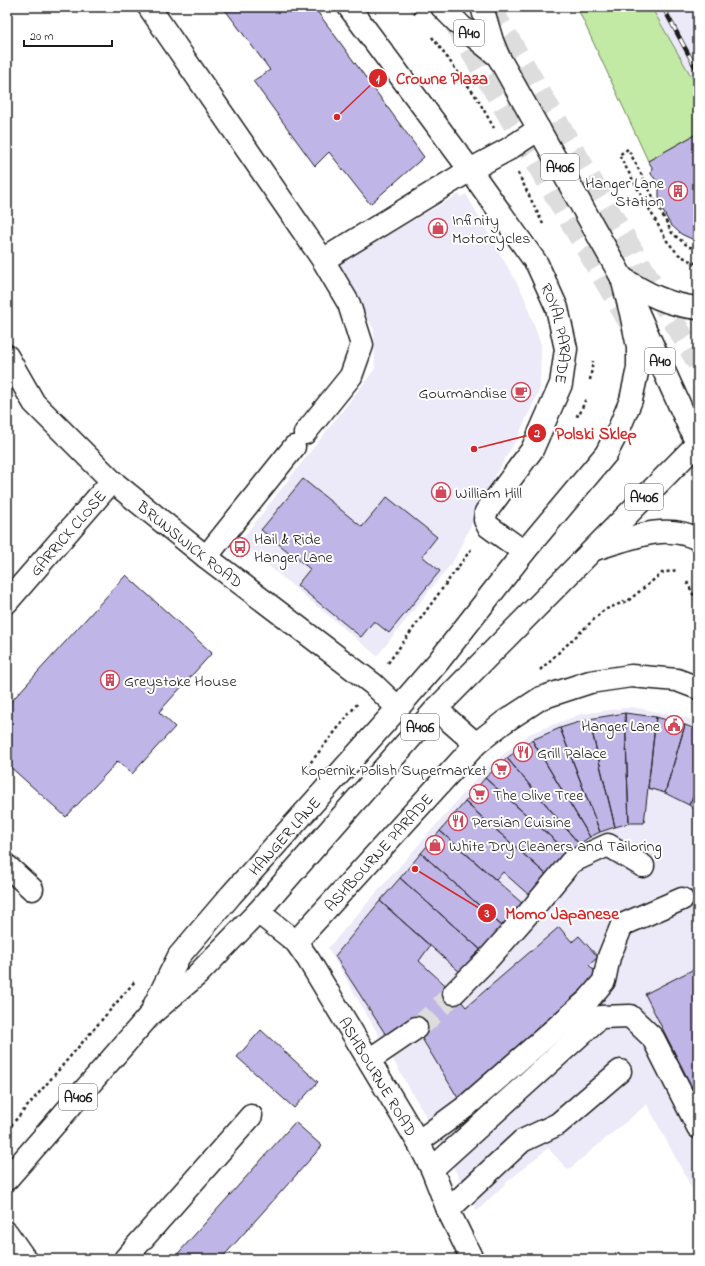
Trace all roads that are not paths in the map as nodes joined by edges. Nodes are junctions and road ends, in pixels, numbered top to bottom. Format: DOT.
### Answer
graph roads {
  1 [pos="149,7"];
  2 [pos="349,7"];
  3 [pos="442,7"];
  4 [pos="482,7"];
  5 [pos="498,56"];
  6 [pos="539,129"];
  7 [pos="470,170"];
  8 [pos="323,260"];
  9 [pos="622,278"];
  10 [pos="698,308"];
  11 [pos="7,356"];
  12 [pos="698,444"];
  13 [pos="112,481"];
  14 [pos="698,539"];
  15 [pos="592,550"];
  16 [pos="524,552"];
  17 [pos="206,557"];
  18 [pos="7,602"];
  19 [pos="698,688"];
  20 [pos="398,708"];
  21 [pos="436,709"];
  22 [pos="476,744"];
  23 [pos="7,866"];
  24 [pos="643,866"];
  25 [pos="32,888"];
  26 [pos="682,899"];
  27 [pos="258,912"];
  28 [pos="296,942"];
  29 [pos="454,993"];
  30 [pos="149,1016"];
  31 [pos="416,1028"];
  32 [pos="369,1060"];
  33 [pos="620,1071"];
  34 [pos="251,1116"];
  35 [pos="698,1127"];
  36 [pos="418,1142"];
  37 [pos="432,1169"];
  38 [pos="7,1179"];
  39 [pos="448,1210"];
  40 [pos="7,1233"];
  41 [pos="25,1259"];
  42 [pos="125,1259"];
  43 [pos="472,1259"];
  1 -- 8 [label="main road"];
  2 -- 7 [label="main road, ROYAL PARADE"];
  3 -- 5 [label="main road, A40"];
  4 -- 5 [label="main road, A406"];
  5 -- 6 [label="main road, A406"];
  6 -- 7 [label="main road"];
  6 -- 9 [label="main road, A406"];
  7 -- 8 [label="main road"];
  7 -- 16 [label="main road, ROYAL PARADE"];
  8 -- 17 [label="main road"];
  9 -- 10 [label="main road, A406"];
  9 -- 12 [label="main road, A40"];
  9 -- 16 [label="main road, HANGER LANE / A406"];
  11 -- 13 [label="main road, BRUNSWICK ROAD"];
  12 -- 15 [label="main road, HANGER LANE / A406"];
  13 -- 17 [label="main road, BRUNSWICK ROAD"];
  13 -- 18 [label="main road, GARRICK CLOSE"];
  14 -- 15 [label="main road, A406"];
  15 -- 21 [label="main road, HANGER LANE / A406"];
  16 -- 20 [label="main road, HANGER LANE / A406"];
  17 -- 20 [label="main road, BRUNSWICK ROAD"];
  19 -- 22 [label="main road, ASHBOURNE PARADE"];
  20 -- 30 [label="main road, HANGER LANE / A406"];
  21 -- 22 [label="main road"];
  21 -- 27 [label="main road, HANGER LANE / A406"];
  22 -- 28 [label="main road, ASHBOURNE PARADE"];
  23 -- 25 [label="main road"];
  24 -- 29 [label="main road"];
  26 -- 36 [label="main road"];
  27 -- 28 [label="main road, ASHBOURNE ROAD"];
  27 -- 30 [label="main road, HANGER LANE / A406"];
  28 -- 32 [label="main road, ASHBOURNE ROAD"];
  30 -- 38 [label="main road, HANGER LANE / A406"];
  31 -- 32 [label="main road"];
  32 -- 36 [label="main road, ASHBOURNE ROAD"];
  33 -- 39 [label="main road"];
  34 -- 42 [label="main road"];
  35 -- 37 [label="main road"];
  36 -- 37 [label="main road, ASHBOURNE ROAD"];
  37 -- 39 [label="main road, ASHBOURNE ROAD"];
  39 -- 43 [label="main road, ASHBOURNE ROAD"];
  40 -- 41 [label="main road"];
}
